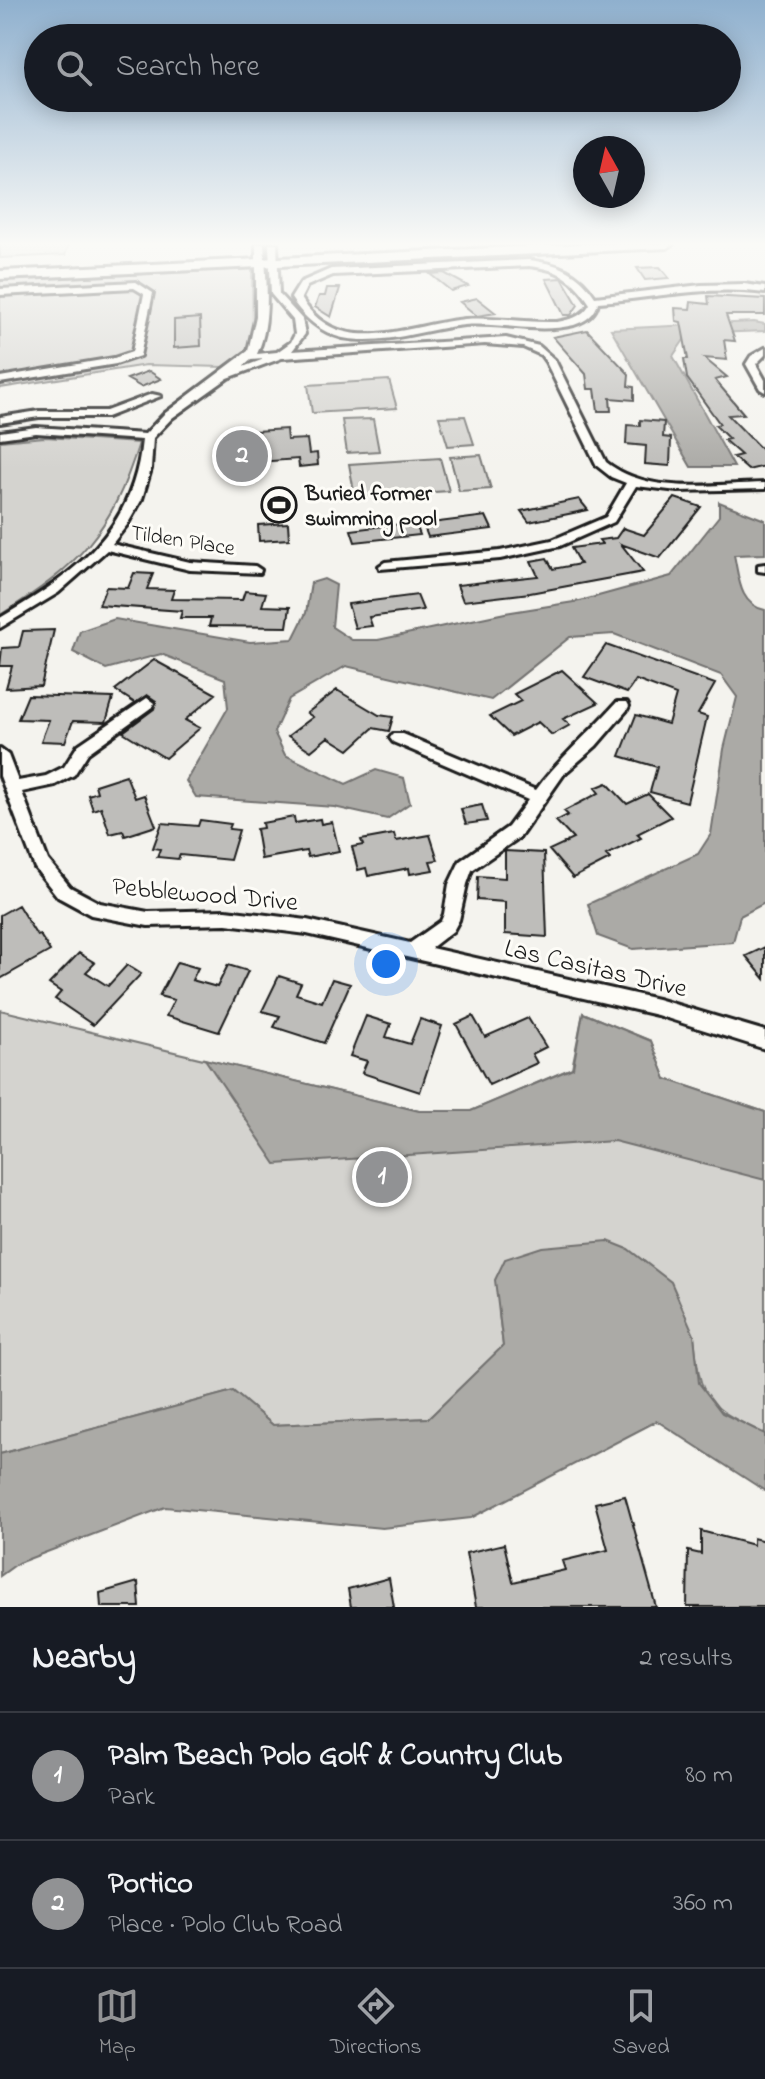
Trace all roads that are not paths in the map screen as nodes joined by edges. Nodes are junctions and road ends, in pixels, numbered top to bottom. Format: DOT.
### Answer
graph roads {
  1 [pos="144,319"];
  2 [pos="260,319"];
  3 [pos="299,319"];
  4 [pos="314,319"];
  5 [pos="578,319"];
  6 [pos="458,323"];
  7 [pos="465,343"];
  8 [pos="765,351"];
  9 [pos="249,357"];
  10 [pos="279,357"];
  11 [pos="224,376"];
  12 [pos="0,380"];
  13 [pos="765,389"];
  14 [pos="156,396"];
  15 [pos="0,420"];
  16 [pos="0,435"];
  17 [pos="148,437"];
  18 [pos="633,482"];
  19 [pos="765,486"];
  20 [pos="105,546"];
  21 [pos="385,566"];
  22 [pos="255,570"];
  23 [pos="0,624"];
  24 [pos="147,703"];
  25 [pos="622,706"];
  26 [pos="398,738"];
  27 [pos="0,755"];
  28 [pos="12,788"];
  29 [pos="538,798"];
  30 [pos="413,951"];
  31 [pos="765,1040"];
  1 -- 12 [label="street"];
  2 -- 9 [label="street"];
  3 -- 10 [label="street"];
  4 -- 6 [label="street"];
  5 -- 6 [label="street"];
  6 -- 7 [label="street"];
  7 -- 10 [label="street"];
  7 -- 18 [label="street"];
  8 -- 13 [label="street"];
  9 -- 10 [label="street"];
  9 -- 11 [label="street"];
  10 -- 11 [label="street"];
  11 -- 17 [label="street"];
  14 -- 15 [label="street"];
  16 -- 17 [label="street"];
  17 -- 20 [label="street"];
  18 -- 19 [label="street"];
  18 -- 21 [label="street"];
  20 -- 22 [label="street, Tilden Place"];
  20 -- 23 [label="street"];
  24 -- 28 [label="street"];
  25 -- 29 [label="street"];
  26 -- 29 [label="street"];
  27 -- 28 [label="street, Pebblewood Drive"];
  28 -- 30 [label="street, Pebblewood Drive"];
  29 -- 30 [label="street"];
  30 -- 31 [label="street, Las Casitas Drive"];
}
